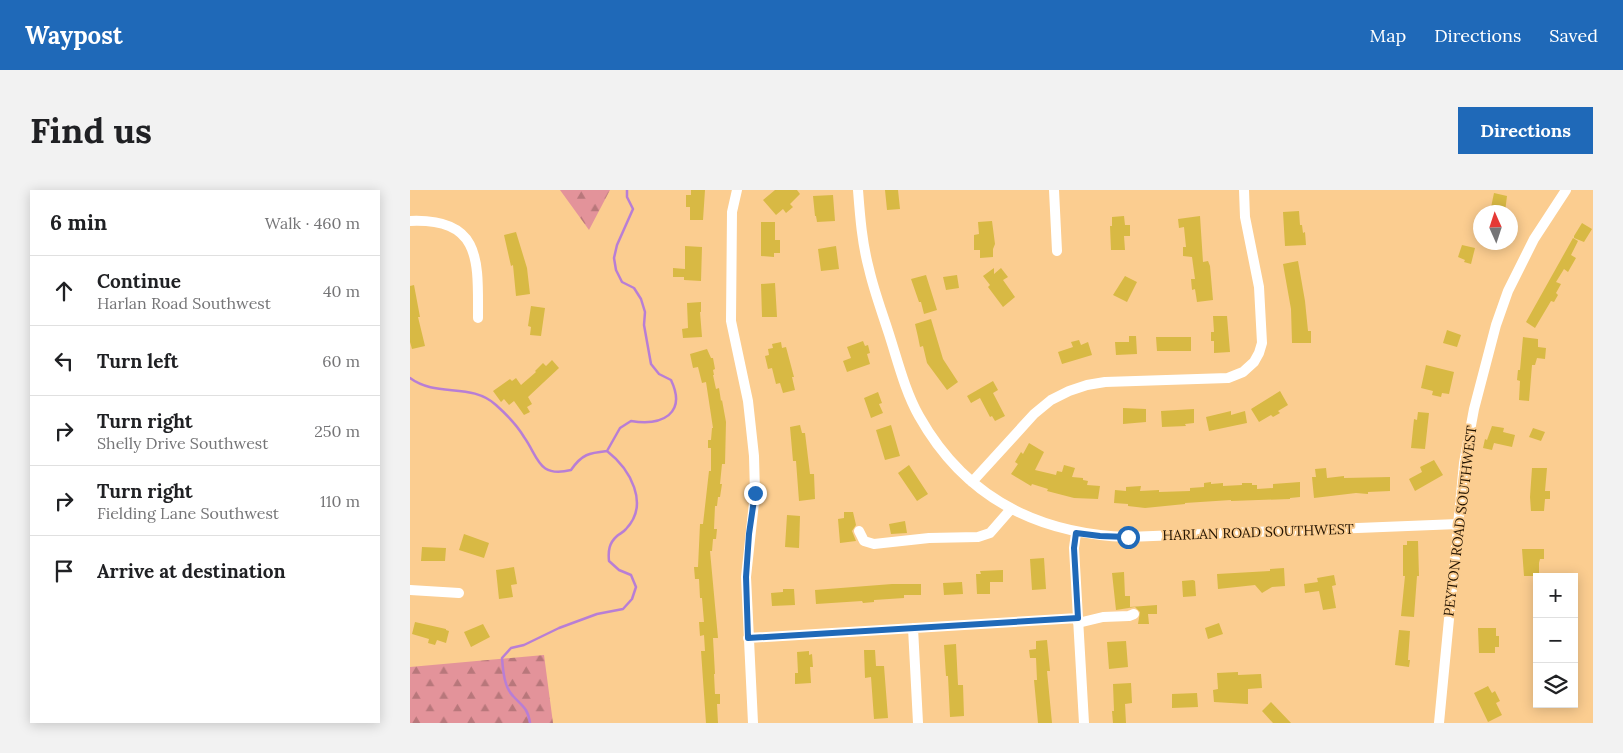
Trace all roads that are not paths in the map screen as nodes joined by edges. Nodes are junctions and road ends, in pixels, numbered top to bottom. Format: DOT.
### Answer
graph roads {
  1 [pos="737,190"];
  2 [pos="858,190"];
  3 [pos="1054,190"];
  4 [pos="1244,190"];
  5 [pos="1564,191"];
  6 [pos="410,221"];
  7 [pos="1057,251"];
  8 [pos="478,318"];
  9 [pos="972,482"];
  10 [pos="1011,508"];
  11 [pos="1458,524"];
  12 [pos="859,531"];
  13 [pos="1076,533"];
  14 [pos="410,590"];
  15 [pos="460,593"];
  16 [pos="1134,614"];
  17 [pos="1078,620"];
  18 [pos="913,628"];
  19 [pos="748,638"];
  20 [pos="753,723"];
  21 [pos="918,723"];
  22 [pos="1084,723"];
  23 [pos="1439,723"];
  1 -- 19 [label="street"];
  2 -- 9 [label="street, HARLAN ROAD SOUTHWEST"];
  3 -- 7 [label="street"];
  4 -- 9 [label="street"];
  5 -- 11 [label="street, PEYTON ROAD SOUTHWEST"];
  6 -- 8 [label="street"];
  9 -- 10 [label="street, HARLAN ROAD SOUTHWEST"];
  10 -- 12 [label="street"];
  10 -- 13 [label="street, HARLAN ROAD SOUTHWEST"];
  11 -- 13 [label="street, HARLAN ROAD SOUTHWEST"];
  11 -- 23 [label="street, PEYTON ROAD SOUTHWEST"];
  13 -- 17 [label="street"];
  14 -- 15 [label="street"];
  16 -- 17 [label="street"];
  17 -- 18 [label="street"];
  17 -- 22 [label="street"];
  18 -- 19 [label="street"];
  18 -- 21 [label="street"];
  19 -- 20 [label="street"];
}
